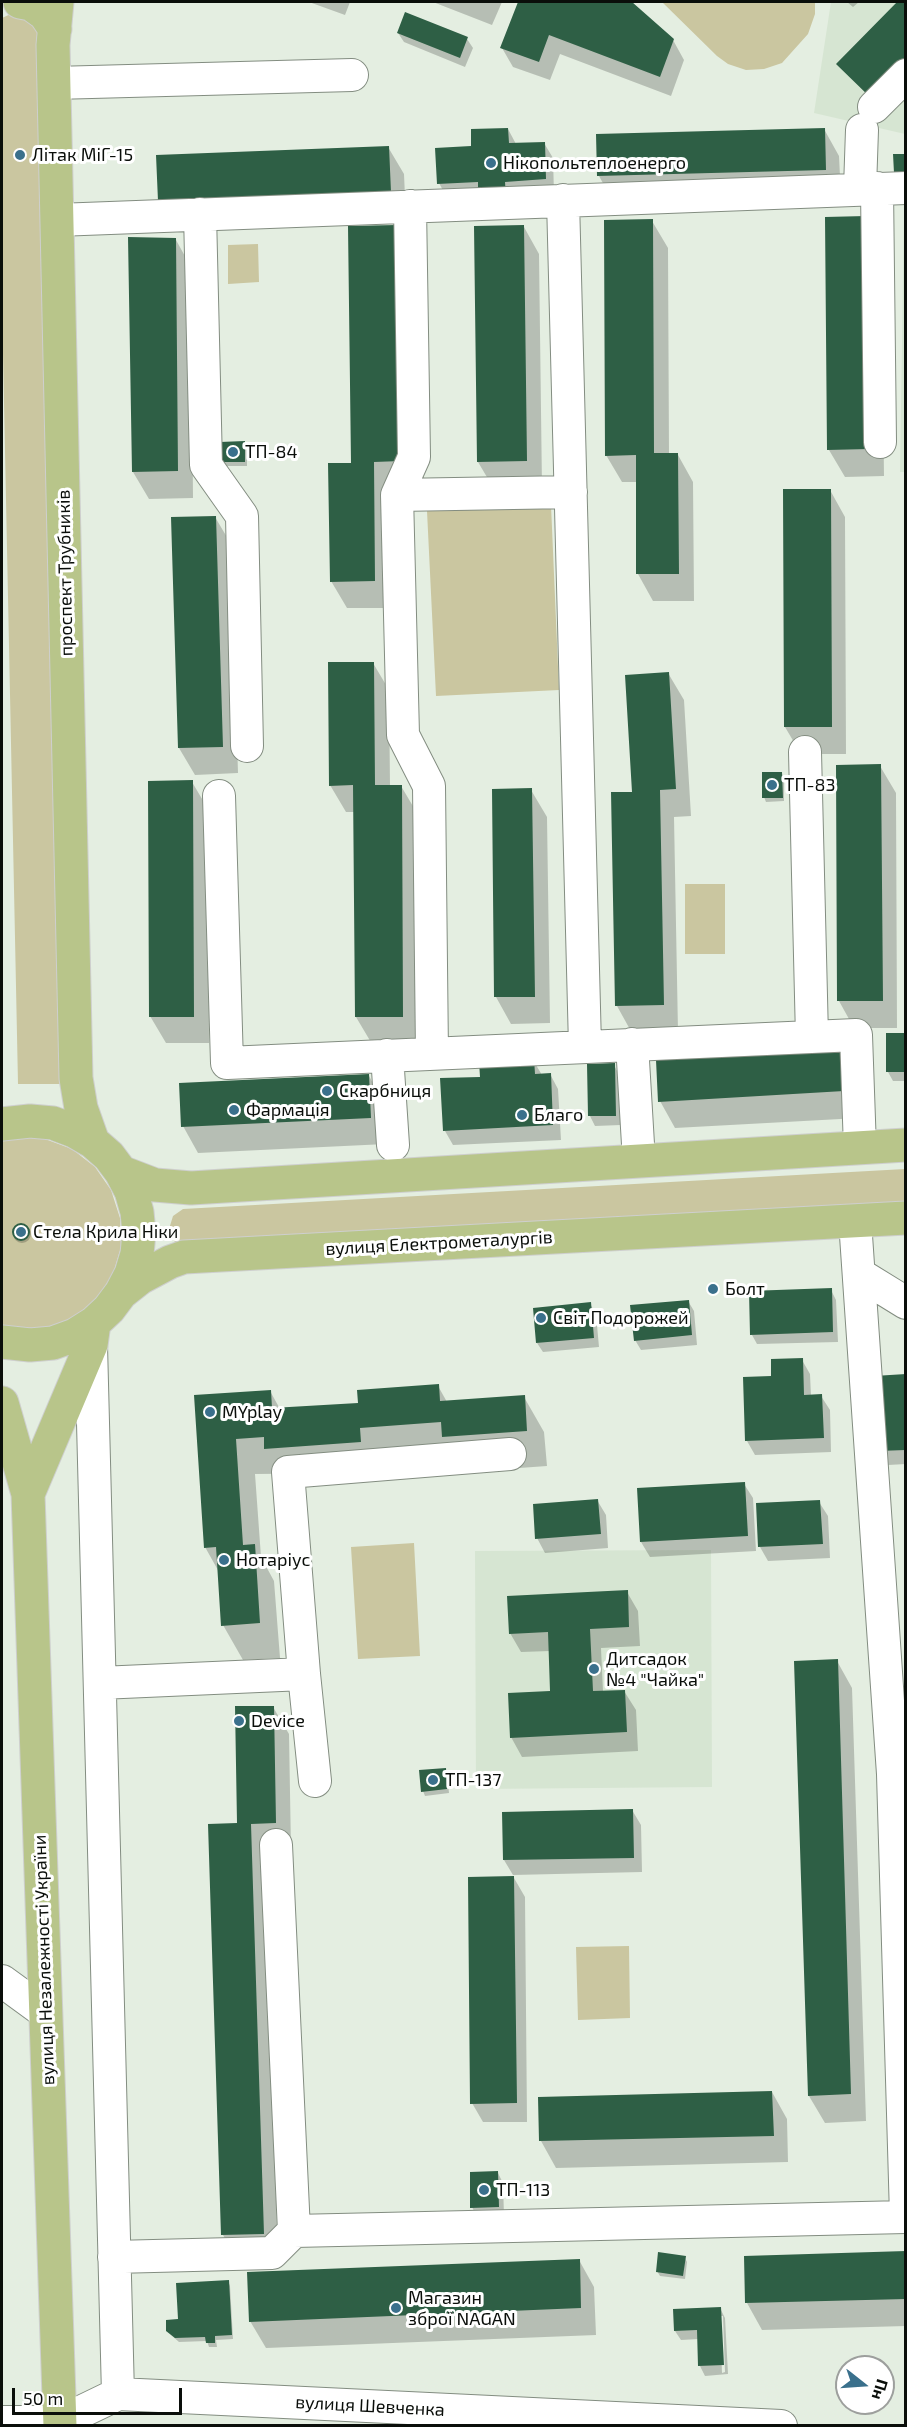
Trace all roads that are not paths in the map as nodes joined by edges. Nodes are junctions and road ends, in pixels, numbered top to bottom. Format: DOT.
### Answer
graph roads {
  1 [pos="17,2"];
  2 [pos="2,6"];
  3 [pos="56,15"];
  4 [pos="352,75"];
  5 [pos="906,75"];
  6 [pos="54,83"];
  7 [pos="881,188"];
  8 [pos="563,200"];
  9 [pos="410,206"];
  10 [pos="200,214"];
  11 [pos="57,220"];
  12 [pos="880,442"];
  13 [pos="571,492"];
  14 [pos="397,495"];
  15 [pos="247,746"];
  16 [pos="805,752"];
  17 [pos="219,796"];
  18 [pos="812,1037"];
  19 [pos="632,1044"];
  20 [pos="585,1046"];
  21 [pos="432,1054"];
  22 [pos="387,1055"];
  23 [pos="2,1124"];
  24 [pos="93,1142"];
  25 [pos="393,1145"];
  26 [pos="906,1145"];
  27 [pos="860,1148"];
  28 [pos="639,1161"];
  29 [pos="122,1172"];
  30 [pos="906,1218"];
  31 [pos="855,1221"];
  32 [pos="859,1274"];
  33 [pos="122,1293"];
  34 [pos="906,1303"];
  35 [pos="93,1334"];
  36 [pos="2,1342"];
  37 [pos="2,1402"];
  38 [pos="510,1454"];
  39 [pos="28,1494"];
  40 [pos="895,1639"];
  41 [pos="304,1674"];
  42 [pos="100,1683"];
  43 [pos="315,1781"];
  44 [pos="276,1845"];
  45 [pos="2,1981"];
  46 [pos="46,2013"];
  47 [pos="906,2216"];
  48 [pos="294,2231"];
  49 [pos="114,2257"];
  50 [pos="118,2394"];
  51 [pos="430,2417"];
  52 [pos="2,2422"];
  53 [pos="704,2423"];
  54 [pos="60,2424"];
  55 [pos="781,2426"];
  1 -- 2 [label="main road"];
  1 -- 3 [label="main road"];
  3 -- 6 [label="main road, проспект Трубників"];
  4 -- 6 [label="street"];
  5 -- 7 [label="street"];
  6 -- 11 [label="main road, проспект Трубників"];
  7 -- 8 [label="street"];
  7 -- 12 [label="street"];
  8 -- 9 [label="street"];
  8 -- 13 [label="street"];
  9 -- 10 [label="street"];
  9 -- 14 [label="street"];
  10 -- 11 [label="street"];
  10 -- 15 [label="street"];
  11 -- 24 [label="main road, проспект Трубників"];
  13 -- 14 [label="street"];
  13 -- 20 [label="street"];
  14 -- 21 [label="street"];
  16 -- 18 [label="street"];
  17 -- 22 [label="street"];
  18 -- 19 [label="street"];
  18 -- 27 [label="street"];
  19 -- 20 [label="street"];
  19 -- 28 [label="street"];
  20 -- 21 [label="street"];
  21 -- 22 [label="street"];
  22 -- 25 [label="street"];
  23 -- 24 [label="main road"];
  24 -- 29 [label="main road"];
  26 -- 27 [label="main road"];
  27 -- 28 [label="main road"];
  28 -- 29 [label="main road"];
  29 -- 33 [label="main road"];
  30 -- 31 [label="main road, вулиця Електрометалургів"];
  31 -- 32 [label="street"];
  31 -- 33 [label="main road, вулиця Електрометалургів"];
  32 -- 34 [label="street"];
  32 -- 40 [label="street"];
  33 -- 35 [label="main road, вулиця Електрометалургів"];
  35 -- 36 [label="main road, вулиця Електрометалургів"];
  35 -- 39 [label="main road"];
  35 -- 42 [label="street"];
  37 -- 39 [label="main road"];
  38 -- 41 [label="street"];
  39 -- 46 [label="main road, вулиця Незалежності України"];
  40 -- 47 [label="street"];
  41 -- 42 [label="street"];
  41 -- 43 [label="street"];
  42 -- 49 [label="street"];
  44 -- 48 [label="street"];
  45 -- 46 [label="street"];
  46 -- 54 [label="main road, вулиця Незалежності України"];
  47 -- 48 [label="street"];
  48 -- 49 [label="street"];
  49 -- 50 [label="street"];
  50 -- 51 [label="street, вулиця Шевченка"];
  50 -- 54 [label="street, вулиця Шевченка"];
  51 -- 53 [label="street, вулиця Шевченка"];
  52 -- 54 [label="street, вулиця Шевченка"];
  53 -- 55 [label="street, вулиця Шевченка"];
}
